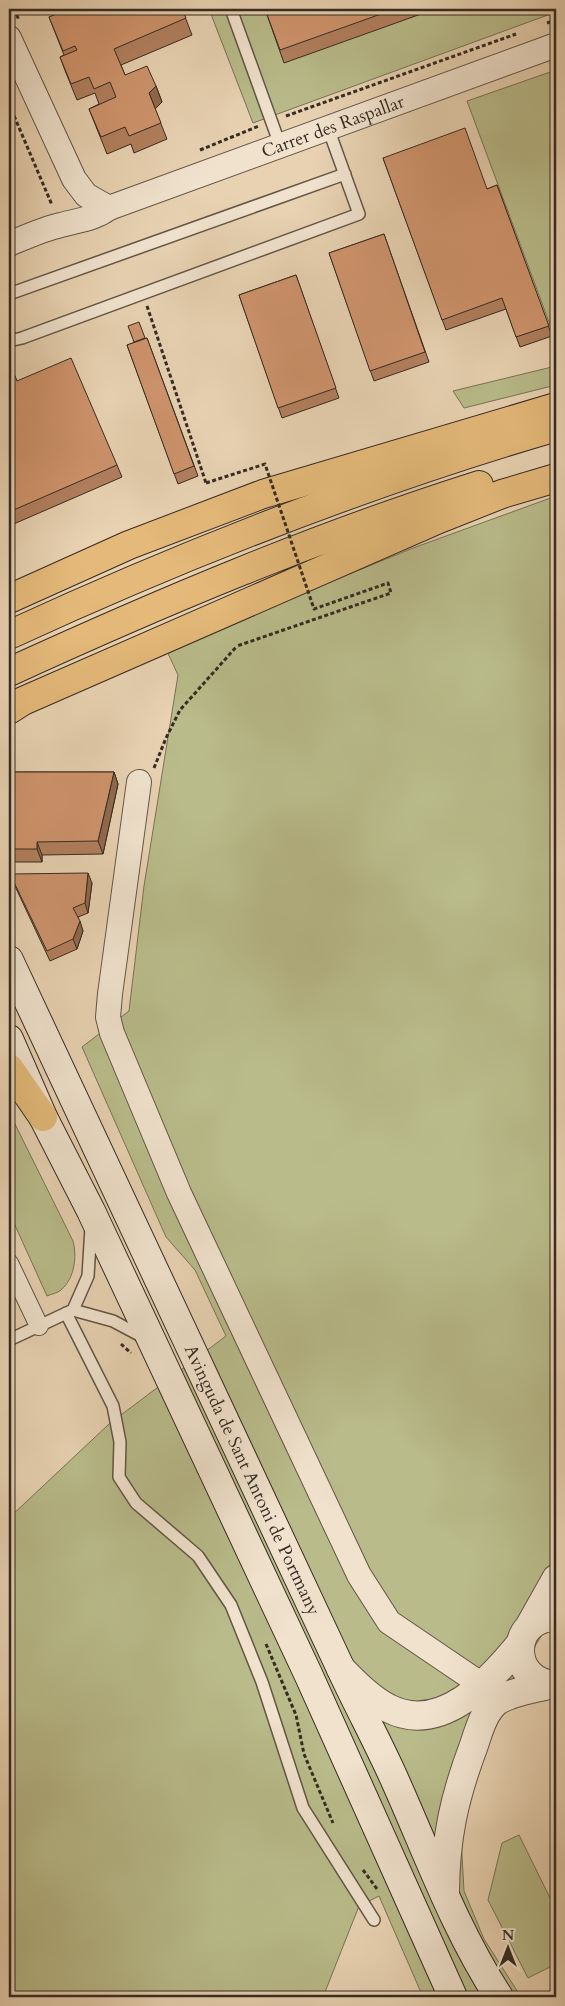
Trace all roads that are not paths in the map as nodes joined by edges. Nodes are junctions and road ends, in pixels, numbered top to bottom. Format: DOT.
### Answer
graph roads {
  1 [pos="231,9"];
  2 [pos="9,38"];
  3 [pos="556,45"];
  4 [pos="328,128"];
  5 [pos="280,145"];
  6 [pos="344,174"];
  7 [pos="74,179"];
  8 [pos="109,208"];
  9 [pos="61,224"];
  10 [pos="9,244"];
  11 [pos="9,294"];
  12 [pos="9,341"];
  13 [pos="556,408"];
  14 [pos="556,427"];
  15 [pos="556,461"];
  16 [pos="556,478"];
  17 [pos="9,598"];
  18 [pos="9,635"];
  19 [pos="9,672"];
  20 [pos="9,710"];
  21 [pos="139,782"];
  22 [pos="9,960"];
  23 [pos="9,1039"];
  24 [pos="9,1068"];
  25 [pos="44,1117"];
  26 [pos="92,1211"];
  27 [pos="9,1262"];
  28 [pos="69,1312"];
  29 [pos="38,1326"];
  30 [pos="9,1340"];
  31 [pos="154,1342"];
  32 [pos="556,1579"];
  33 [pos="556,1617"];
  34 [pos="525,1635"];
  35 [pos="341,1669"];
  36 [pos="482,1685"];
  37 [pos="552,1685"];
  38 [pos="445,1896"];
  39 [pos="374,1920"];
  40 [pos="453,1997"];
  41 [pos="499,1997"];
  1 -- 5 [label="lane"];
  2 -- 7 [label="street"];
  3 -- 4 [label="street, Carrer des Raspallar"];
  4 -- 5 [label="street, Carrer des Raspallar"];
  4 -- 6 [label="lane"];
  5 -- 8 [label="street, Carrer des Raspallar"];
  6 -- 11 [label="lane"];
  6 -- 12 [label="lane"];
  7 -- 8 [label="street"];
  7 -- 9 [label="street"];
  8 -- 9 [label="street, Carrer des Raspallar"];
  9 -- 10 [label="street, Carrer des Raspallar"];
  13 -- 17 [label="main road"];
  14 -- 18 [label="main road"];
  15 -- 19 [label="main road"];
  16 -- 20 [label="main road"];
  21 -- 36 [label="street"];
  22 -- 35 [label="main road, Avinguda de Sant Antoni de Portmany"];
  23 -- 25 [label="main road, Avinguda de Sant Antoni de Portmany"];
  24 -- 25 [label="main road"];
  25 -- 26 [label="main road, Avinguda de Sant Antoni de Portmany"];
  26 -- 28 [label="lane"];
  26 -- 31 [label="main road, Avinguda de Sant Antoni de Portmany"];
  27 -- 29 [label="street"];
  28 -- 29 [label="lane"];
  28 -- 31 [label="lane"];
  28 -- 39 [label="lane"];
  29 -- 30 [label="lane"];
  31 -- 40 [label="main road, Avinguda de Sant Antoni de Portmany"];
  32 -- 34 [label="main road"];
  33 -- 34 [label="main road"];
  34 -- 36 [label="main road"];
  34 -- 37 [label="main road"];
  35 -- 36 [label="main road"];
  35 -- 38 [label="main road, Avinguda de Sant Antoni de Portmany"];
  37 -- 38 [label="main road"];
  38 -- 41 [label="main road, Avinguda de Sant Antoni de Portmany"];
}
